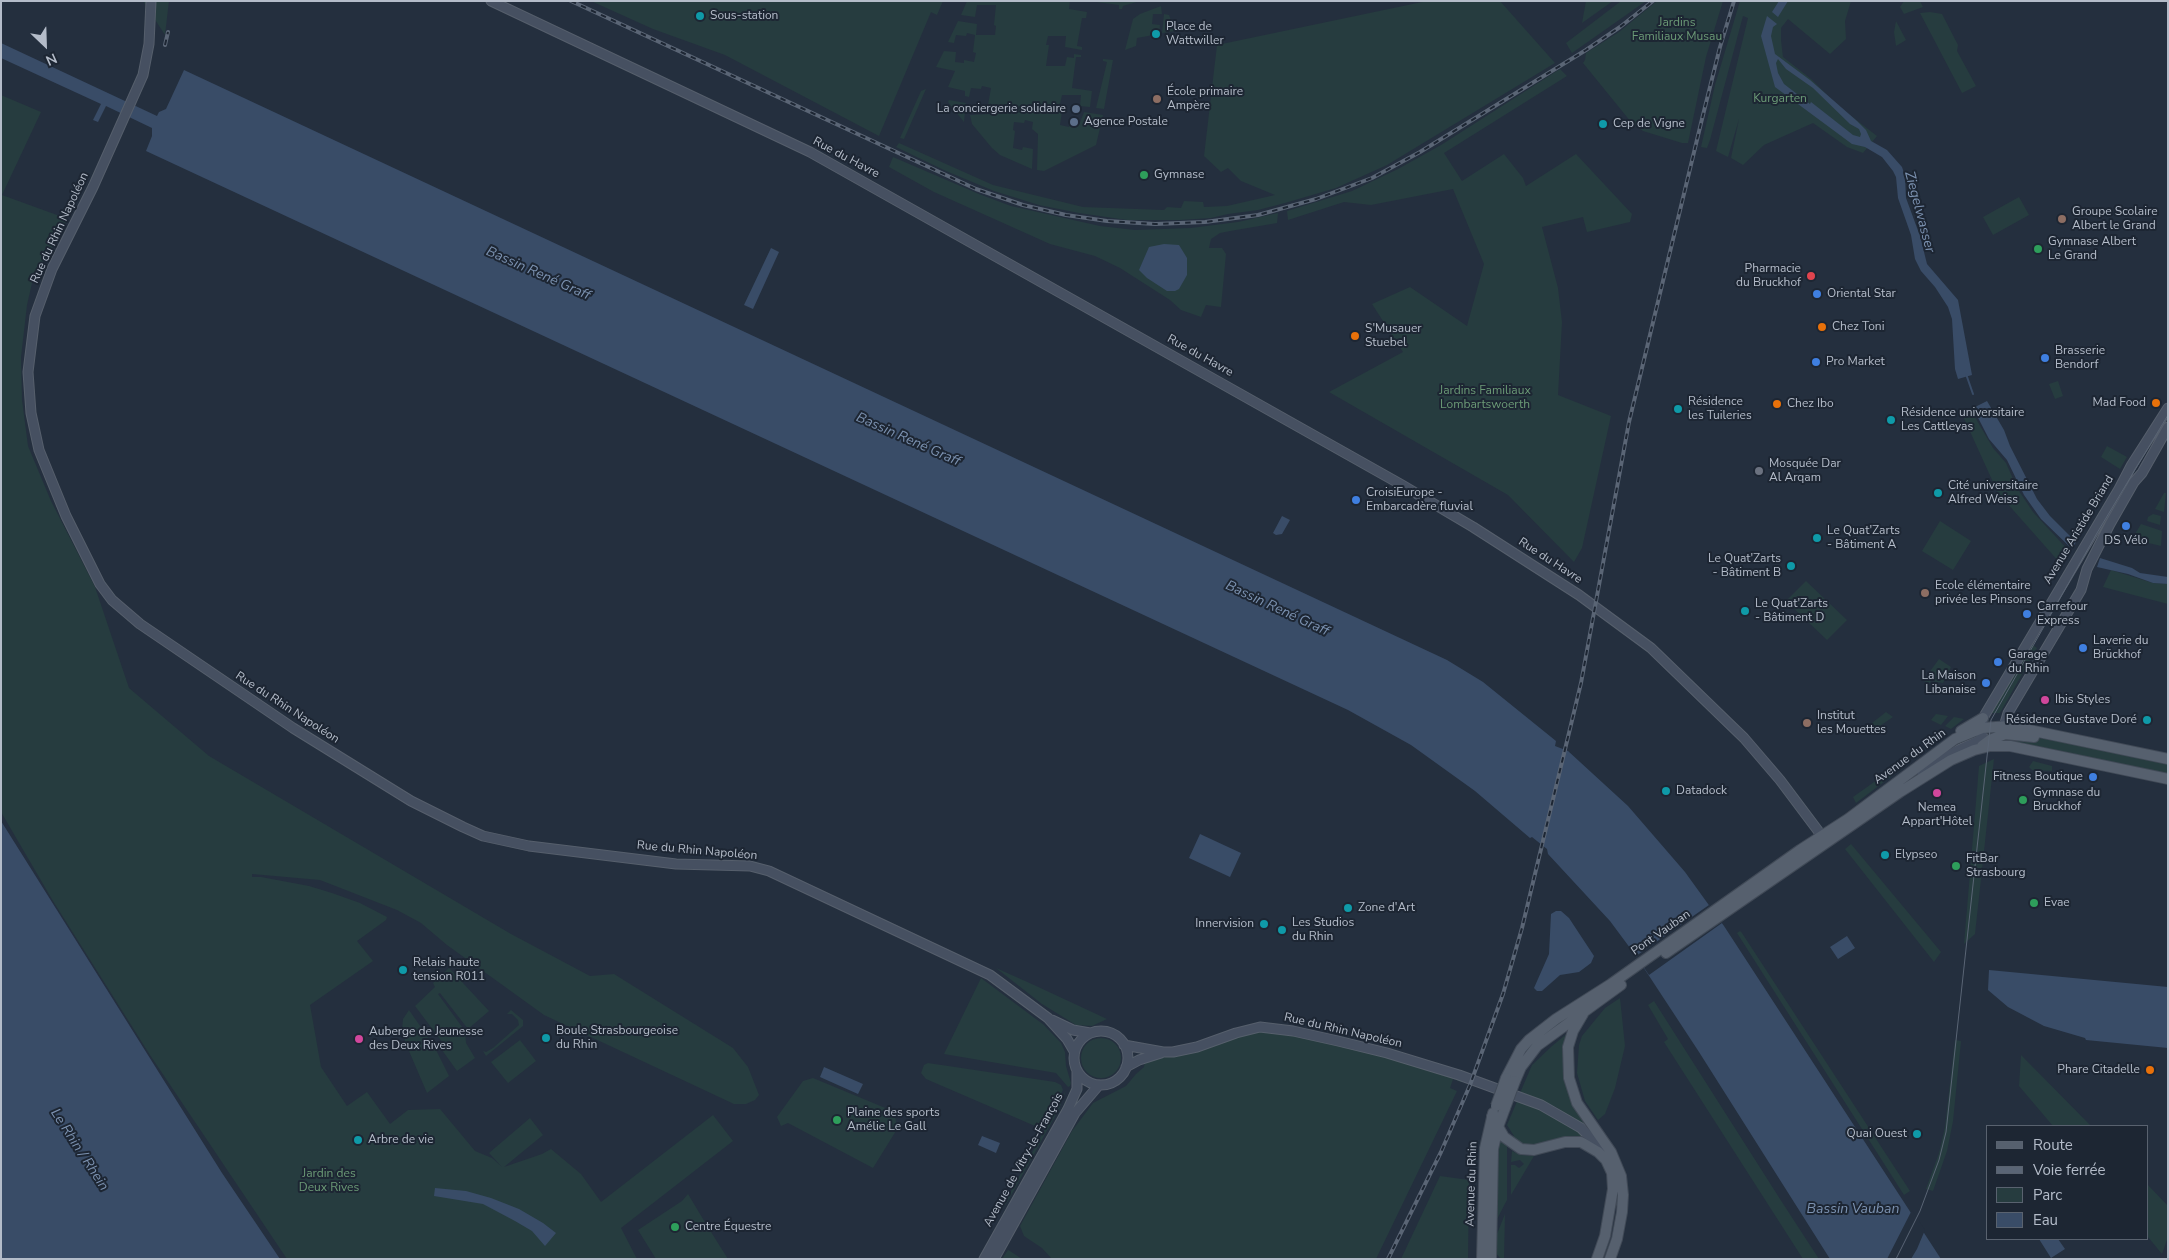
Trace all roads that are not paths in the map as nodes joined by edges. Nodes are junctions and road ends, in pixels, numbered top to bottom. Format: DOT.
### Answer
graph roads {
  1 [pos="491,1"];
  2 [pos="151,5"];
  3 [pos="2168,408"];
  4 [pos="2168,427"];
  5 [pos="2088,540"];
  6 [pos="2098,546"];
  7 [pos="1983,723"];
  8 [pos="2001,735"];
  9 [pos="1980,744"];
  10 [pos="2168,759"];
  11 [pos="2168,779"];
  12 [pos="1822,836"];
  13 [pos="1727,906"];
  14 [pos="1613,986"];
  15 [pos="1586,1010"];
  16 [pos="1048,1018"];
  17 [pos="1090,1033"];
  18 [pos="1124,1045"];
  19 [pos="1074,1051"];
  20 [pos="1163,1052"];
  21 [pos="1126,1067"];
  22 [pos="1077,1070"];
  23 [pos="1510,1080"];
  24 [pos="1099,1085"];
  25 [pos="1500,1107"];
  26 [pos="1492,1116"];
  27 [pos="1498,1127"];
  28 [pos="1596,1142"];
  29 [pos="1616,1172"];
  30 [pos="984,1259"];
  31 [pos="994,1259"];
  32 [pos="1482,1259"];
  33 [pos="1490,1259"];
  34 [pos="1597,1259"];
  35 [pos="1610,1259"];
  1 -- 12 [label="main road, Rue du Havre"];
  2 -- 16 [label="main road, Rue du Rhin Napoléon"];
  3 -- 5 [label="main road, Avenue Aristide Briand"];
  4 -- 6 [label="main road, Avenue Aristide Briand"];
  5 -- 6 [label="main road"];
  5 -- 7 [label="main road, Avenue Aristide Briand"];
  6 -- 8 [label="main road, Avenue Aristide Briand"];
  7 -- 8 [label="main road, Avenue du Rhin"];
  7 -- 9 [label="main road, Avenue Aristide Briand"];
  7 -- 12 [label="main road, Avenue du Rhin"];
  8 -- 9 [label="main road, Avenue du Rhin"];
  8 -- 9 [label="main road"];
  8 -- 10 [label="main road, Avenue du Rhin"];
  8 -- 11 [label="main road, Avenue du Rhin"];
  9 -- 13 [label="main road, Avenue du Rhin"];
  12 -- 13 [label="main road, Avenue du Rhin"];
  13 -- 14 [label="main road, Pont Vauban"];
  14 -- 15 [label="main road, Avenue du Rhin"];
  14 -- 23 [label="main road, Avenue du Rhin"];
  15 -- 23 [label="main road, Avenue du Rhin"];
  15 -- 28 [label="main road"];
  16 -- 17 [label="main road, Rue du Rhin Napoléon"];
  16 -- 19 [label="main road, Rue du Rhin Napoléon"];
  17 -- 18 [label="main road"];
  17 -- 19 [label="main road"];
  18 -- 20 [label="main road, Rue du Rhin Napoléon"];
  18 -- 21 [label="main road"];
  19 -- 22 [label="main road"];
  20 -- 21 [label="main road, Rue du Rhin Napoléon"];
  20 -- 28 [label="main road, Rue du Rhin Napoléon"];
  21 -- 24 [label="main road"];
  22 -- 24 [label="main road"];
  22 -- 30 [label="main road, Avenue de Vitry-le-François"];
  23 -- 25 [label="main road, Avenue du Rhin, bridge"];
  24 -- 31 [label="main road, Avenue de Vitry-le-François"];
  25 -- 26 [label="main road, Avenue du Rhin"];
  25 -- 27 [label="main road, Avenue du Rhin"];
  26 -- 27 [label="main road"];
  26 -- 32 [label="main road, Avenue du Rhin"];
  27 -- 28 [label="main road"];
  27 -- 33 [label="main road, Avenue du Rhin"];
  28 -- 29 [label="main road"];
  29 -- 34 [label="main road"];
  29 -- 35 [label="main road"];
}
